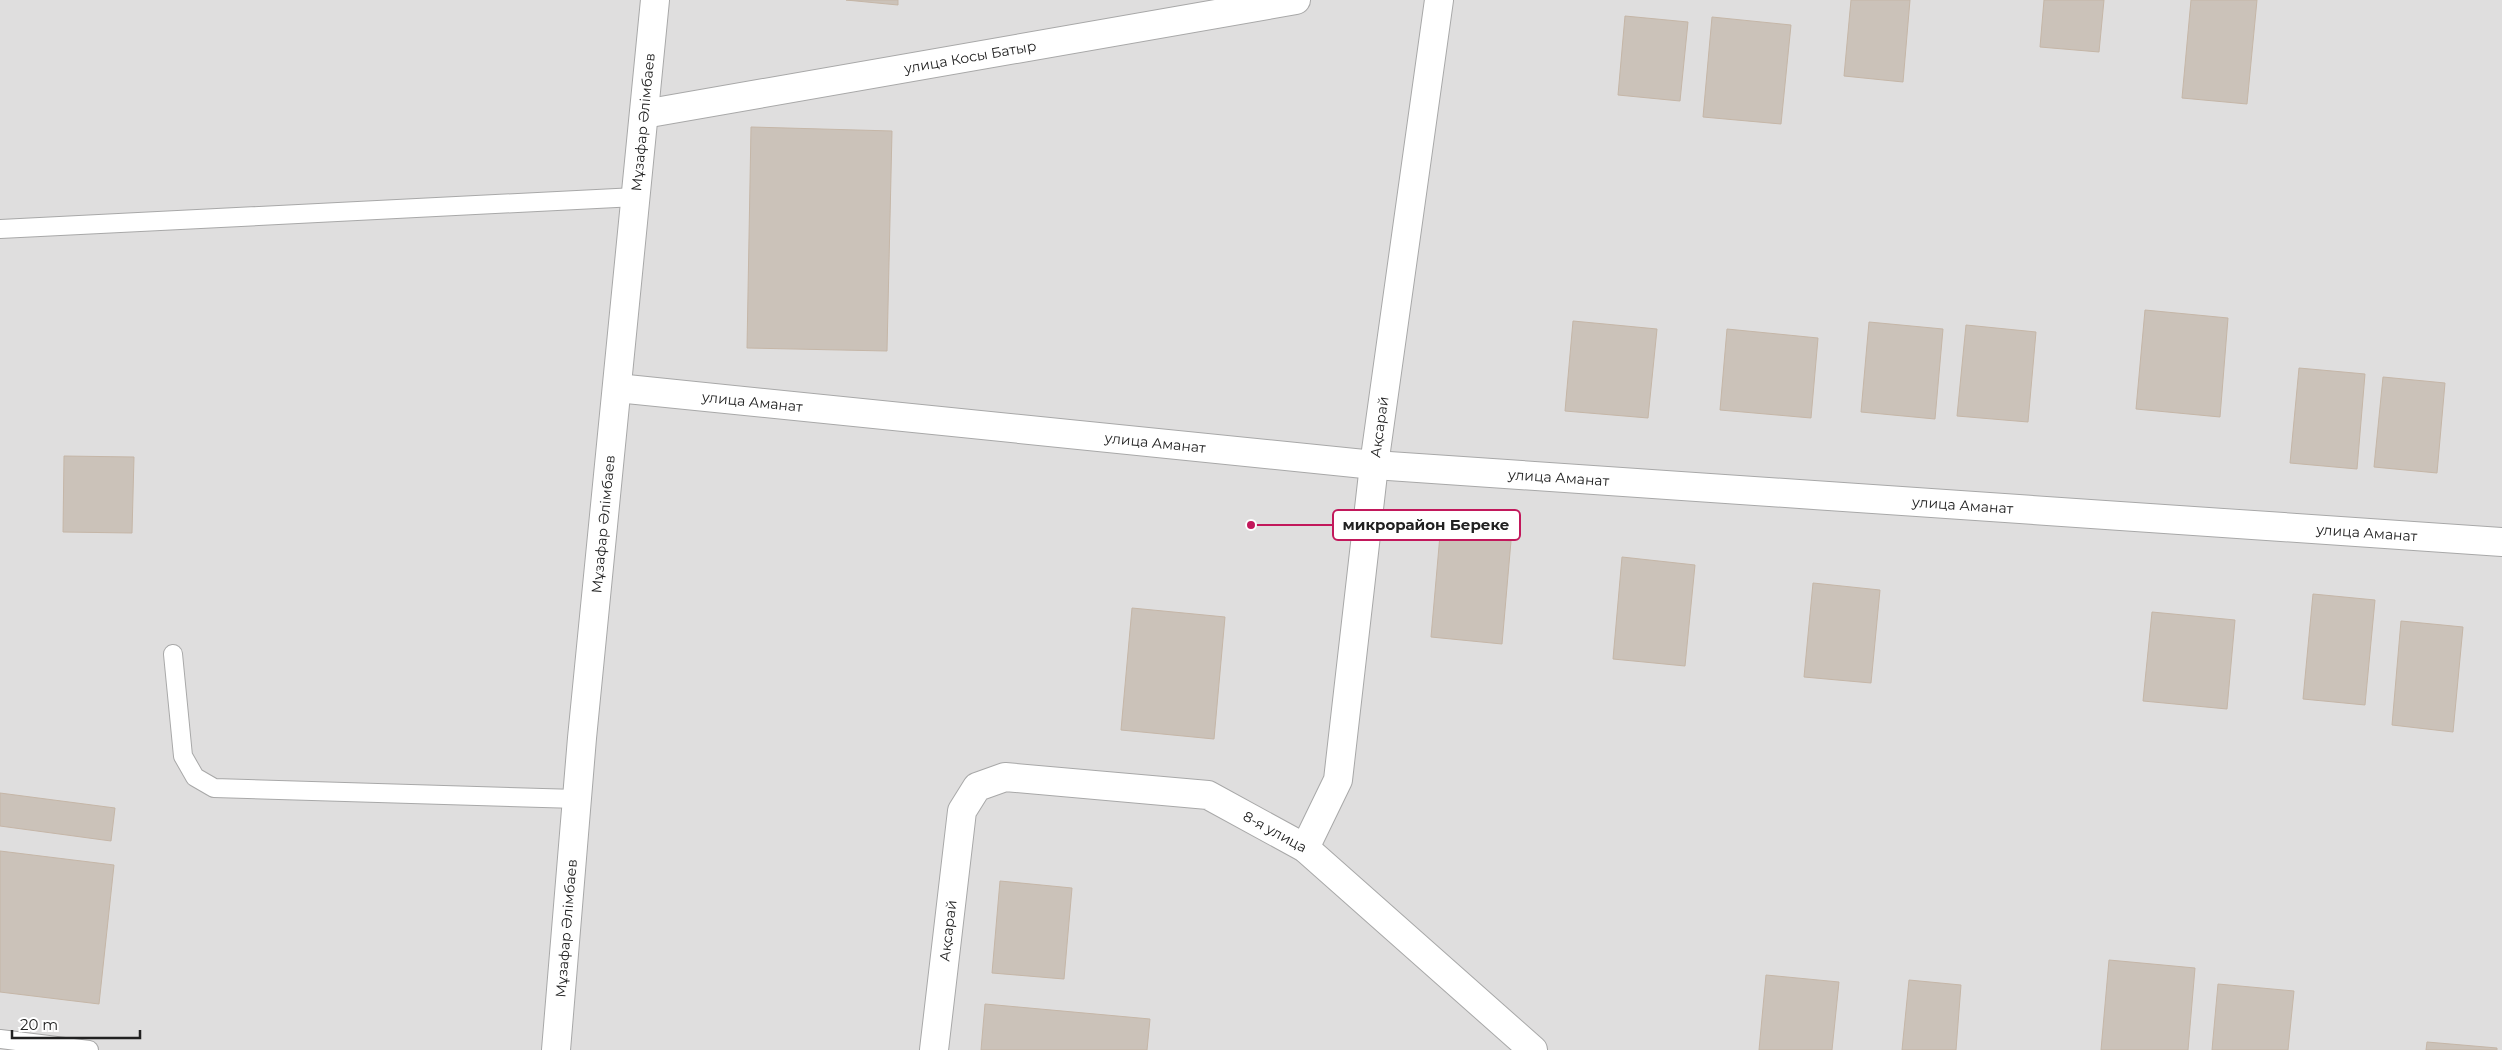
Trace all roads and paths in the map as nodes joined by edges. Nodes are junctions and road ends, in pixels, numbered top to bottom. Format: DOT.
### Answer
graph roads {
  1 [pos="655,0"];
  2 [pos="1296,0"];
  3 [pos="1439,0"];
  4 [pos="644,114"];
  5 [pos="636,197"];
  6 [pos="0,229"];
  7 [pos="617,388"];
  8 [pos="1374,465"];
  9 [pos="2502,542"];
  10 [pos="173,654"];
  11 [pos="577,799"];
  12 [pos="962,811"];
  13 [pos="1305,848"];
  14 [pos="0,1039"];
  15 [pos="89,1050"];
  16 [pos="556,1050"];
  17 [pos="934,1050"];
  18 [pos="1533,1050"];
  1 -- 4 [label="street, Мұзафар Әлімбаев"];
  2 -- 4 [label="street, улица Косы Батыр"];
  3 -- 8 [label="street, Ақсарай"];
  4 -- 5 [label="street, Мұзафар Әлімбаев"];
  5 -- 6 [label="lane"];
  5 -- 7 [label="street, Мұзафар Әлімбаев"];
  7 -- 8 [label="street, улица Аманат"];
  7 -- 11 [label="street, Мұзафар Әлімбаев"];
  8 -- 9 [label="street, улица Аманат"];
  8 -- 13 [label="street, Ақсарай"];
  10 -- 11 [label="lane"];
  11 -- 16 [label="street, Мұзафар Әлімбаев"];
  12 -- 13 [label="street, 8-я улица"];
  12 -- 17 [label="street, Ақсарай"];
  13 -- 18 [label="street, 8-я улица"];
  14 -- 15 [label="lane"];
}
